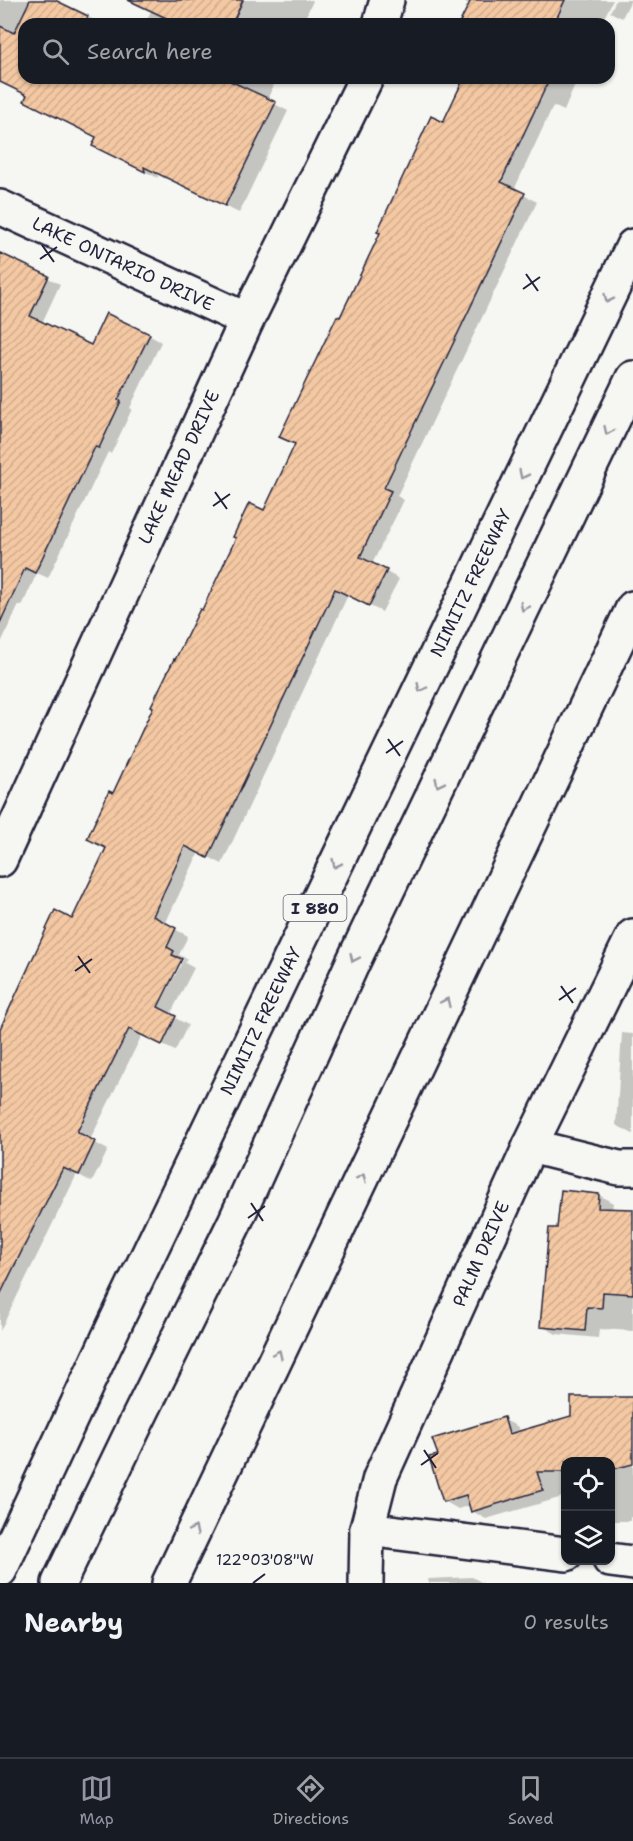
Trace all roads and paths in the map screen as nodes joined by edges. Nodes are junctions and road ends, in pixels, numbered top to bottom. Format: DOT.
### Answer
graph roads {
  1 [pos="387,0"];
  2 [pos="382,18"];
  3 [pos="363,84"];
  4 [pos="0,207"];
  5 [pos="633,246"];
  6 [pos="247,320"];
  7 [pos="633,378"];
  8 [pos="633,608"];
  9 [pos="0,860"];
  10 [pos="633,936"];
  11 [pos="530,1146"];
  12 [pos="633,1168"];
  13 [pos="368,1529"];
  14 [pos="561,1553"];
  15 [pos="615,1561"];
  16 [pos="633,1563"];
  17 [pos="0,1570"];
  18 [pos="60,1583"];
  19 [pos="169,1583"];
  20 [pos="366,1583"];
  1 -- 2 [label="main road"];
  3 -- 6 [label="main road, LAKE MEAD DRIVE"];
  4 -- 6 [label="main road, LAKE ONTARIO DRIVE"];
  5 -- 17 [label="main road, NIMITZ FREEWAY / I 880, one-way"];
  6 -- 9 [label="main road, LAKE MEAD DRIVE"];
  7 -- 18 [label="main road, I 880, one-way"];
  19 -- 8 [label="main road, one-way"];
  10 -- 11 [label="main road, PALM DRIVE"];
  11 -- 12 [label="main road"];
  11 -- 13 [label="main road, PALM DRIVE"];
  13 -- 14 [label="main road"];
  13 -- 20 [label="main road, PALM DRIVE"];
  15 -- 16 [label="main road"];
}
